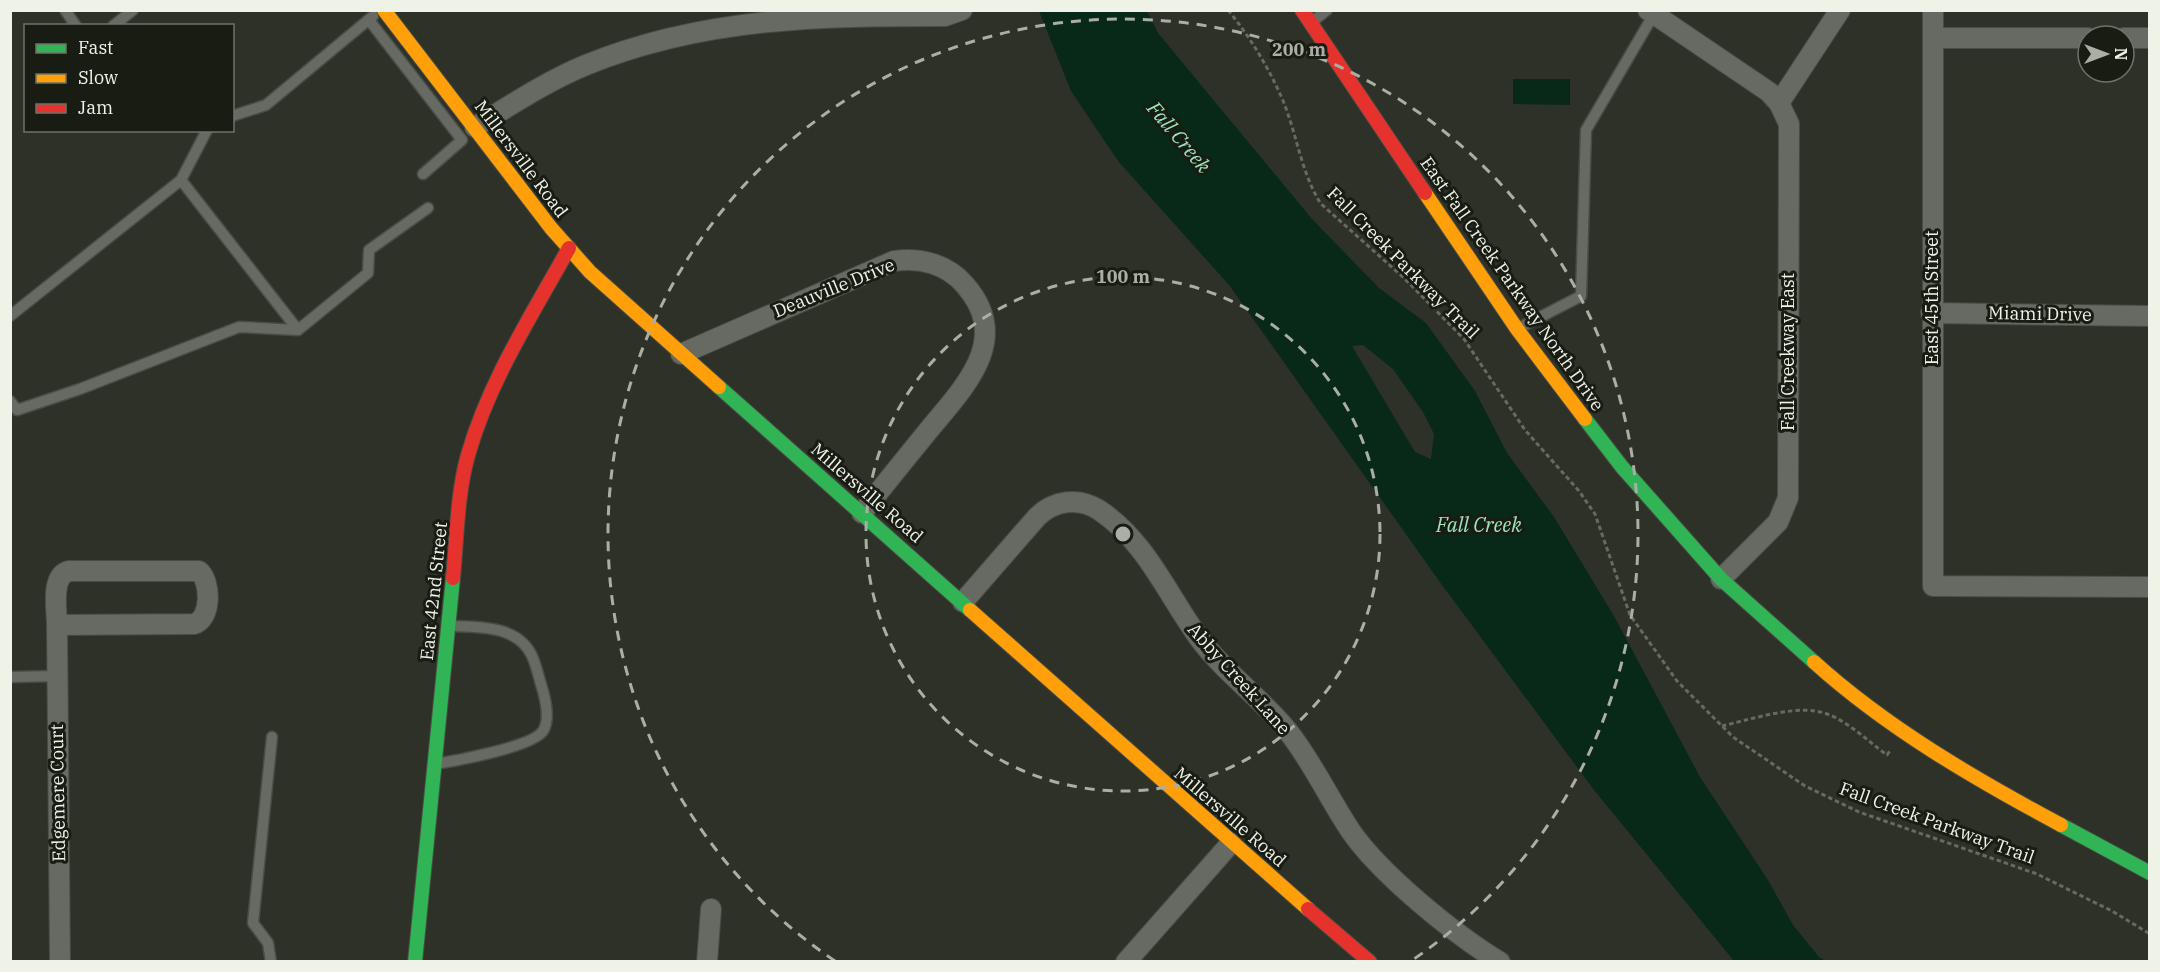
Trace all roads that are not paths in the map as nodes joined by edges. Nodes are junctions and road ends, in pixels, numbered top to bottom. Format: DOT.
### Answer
graph roads {
  1 [pos="65,10"];
  2 [pos="133,10"];
  3 [pos="382,10"];
  4 [pos="962,10"];
  5 [pos="1302,10"];
  6 [pos="1327,10"];
  7 [pos="1840,10"];
  8 [pos="1933,10"];
  9 [pos="1651,13"];
  10 [pos="369,20"];
  11 [pos="75,24"];
  12 [pos="116,24"];
  13 [pos="1310,24"];
  14 [pos="1933,38"];
  15 [pos="2076,38"];
  16 [pos="1779,103"];
  17 [pos="234,115"];
  18 [pos="474,127"];
  19 [pos="206,132"];
  20 [pos="423,174"];
  21 [pos="181,180"];
  22 [pos="428,208"];
  23 [pos="568,248"];
  24 [pos="1931,313"];
  25 [pos="10,316"];
  26 [pos="2150,316"];
  27 [pos="1517,329"];
  28 [pos="298,330"];
  29 [pos="681,354"];
  30 [pos="10,401"];
  31 [pos="862,513"];
  32 [pos="1721,579"];
  33 [pos="2150,587"];
  34 [pos="963,602"];
  35 [pos="57,625"];
  36 [pos="448,626"];
  37 [pos="57,676"];
  38 [pos="10,677"];
  39 [pos="272,737"];
  40 [pos="435,764"];
  41 [pos="1231,843"];
  42 [pos="2150,873"];
  43 [pos="711,909"];
  44 [pos="1477,955"];
  45 [pos="60,962"];
  46 [pos="271,962"];
  47 [pos="415,962"];
  48 [pos="707,962"];
  49 [pos="1126,962"];
  50 [pos="1370,962"];
  51 [pos="1500,962"];
  1 -- 11 [label="lane"];
  2 -- 12 [label="lane"];
  3 -- 10 [label="lane"];
  3 -- 18 [label="street, Millersville Road"];
  4 -- 18 [label="street"];
  5 -- 13 [label="street, East Fall Creek Parkway North Drive"];
  6 -- 13 [label="lane"];
  7 -- 16 [label="street"];
  8 -- 14 [label="street, East 45th Street"];
  9 -- 16 [label="street"];
  9 -- 27 [label="lane"];
  10 -- 17 [label="lane"];
  10 -- 20 [label="lane"];
  13 -- 27 [label="street, East Fall Creek Parkway North Drive"];
  14 -- 15 [label="street"];
  14 -- 24 [label="street, East 45th Street"];
  16 -- 32 [label="street, Fall Creekway East"];
  18 -- 23 [label="street, Millersville Road"];
  19 -- 21 [label="lane"];
  21 -- 25 [label="lane"];
  21 -- 28 [label="lane"];
  22 -- 28 [label="lane"];
  23 -- 29 [label="street, Millersville Road"];
  23 -- 36 [label="street, East 42nd Street"];
  24 -- 26 [label="street, Miami Drive"];
  24 -- 33 [label="street, East 45th Street"];
  27 -- 32 [label="street, East Fall Creek Parkway North Drive"];
  28 -- 30 [label="lane"];
  29 -- 31 [label="street, Millersville Road"];
  29 -- 31 [label="street, Deauville Drive"];
  31 -- 34 [label="street, Millersville Road"];
  32 -- 42 [label="street, East Fall Creek Parkway North Drive"];
  34 -- 41 [label="street, Millersville Road"];
  34 -- 44 [label="street, Abby Creek Lane"];
  35 -- 35 [label="street, Edgemere Court"];
  35 -- 37 [label="street, Edgemere Court"];
  36 -- 40 [label="street, East 42nd Street"];
  36 -- 40 [label="lane"];
  37 -- 38 [label="lane"];
  37 -- 45 [label="street, Edgemere Court"];
  39 -- 46 [label="lane"];
  40 -- 47 [label="street, East 42nd Street"];
  41 -- 49 [label="street"];
  41 -- 50 [label="street, Millersville Road"];
  43 -- 48 [label="street"];
  44 -- 51 [label="street, Abby Creek Lane"];
}
